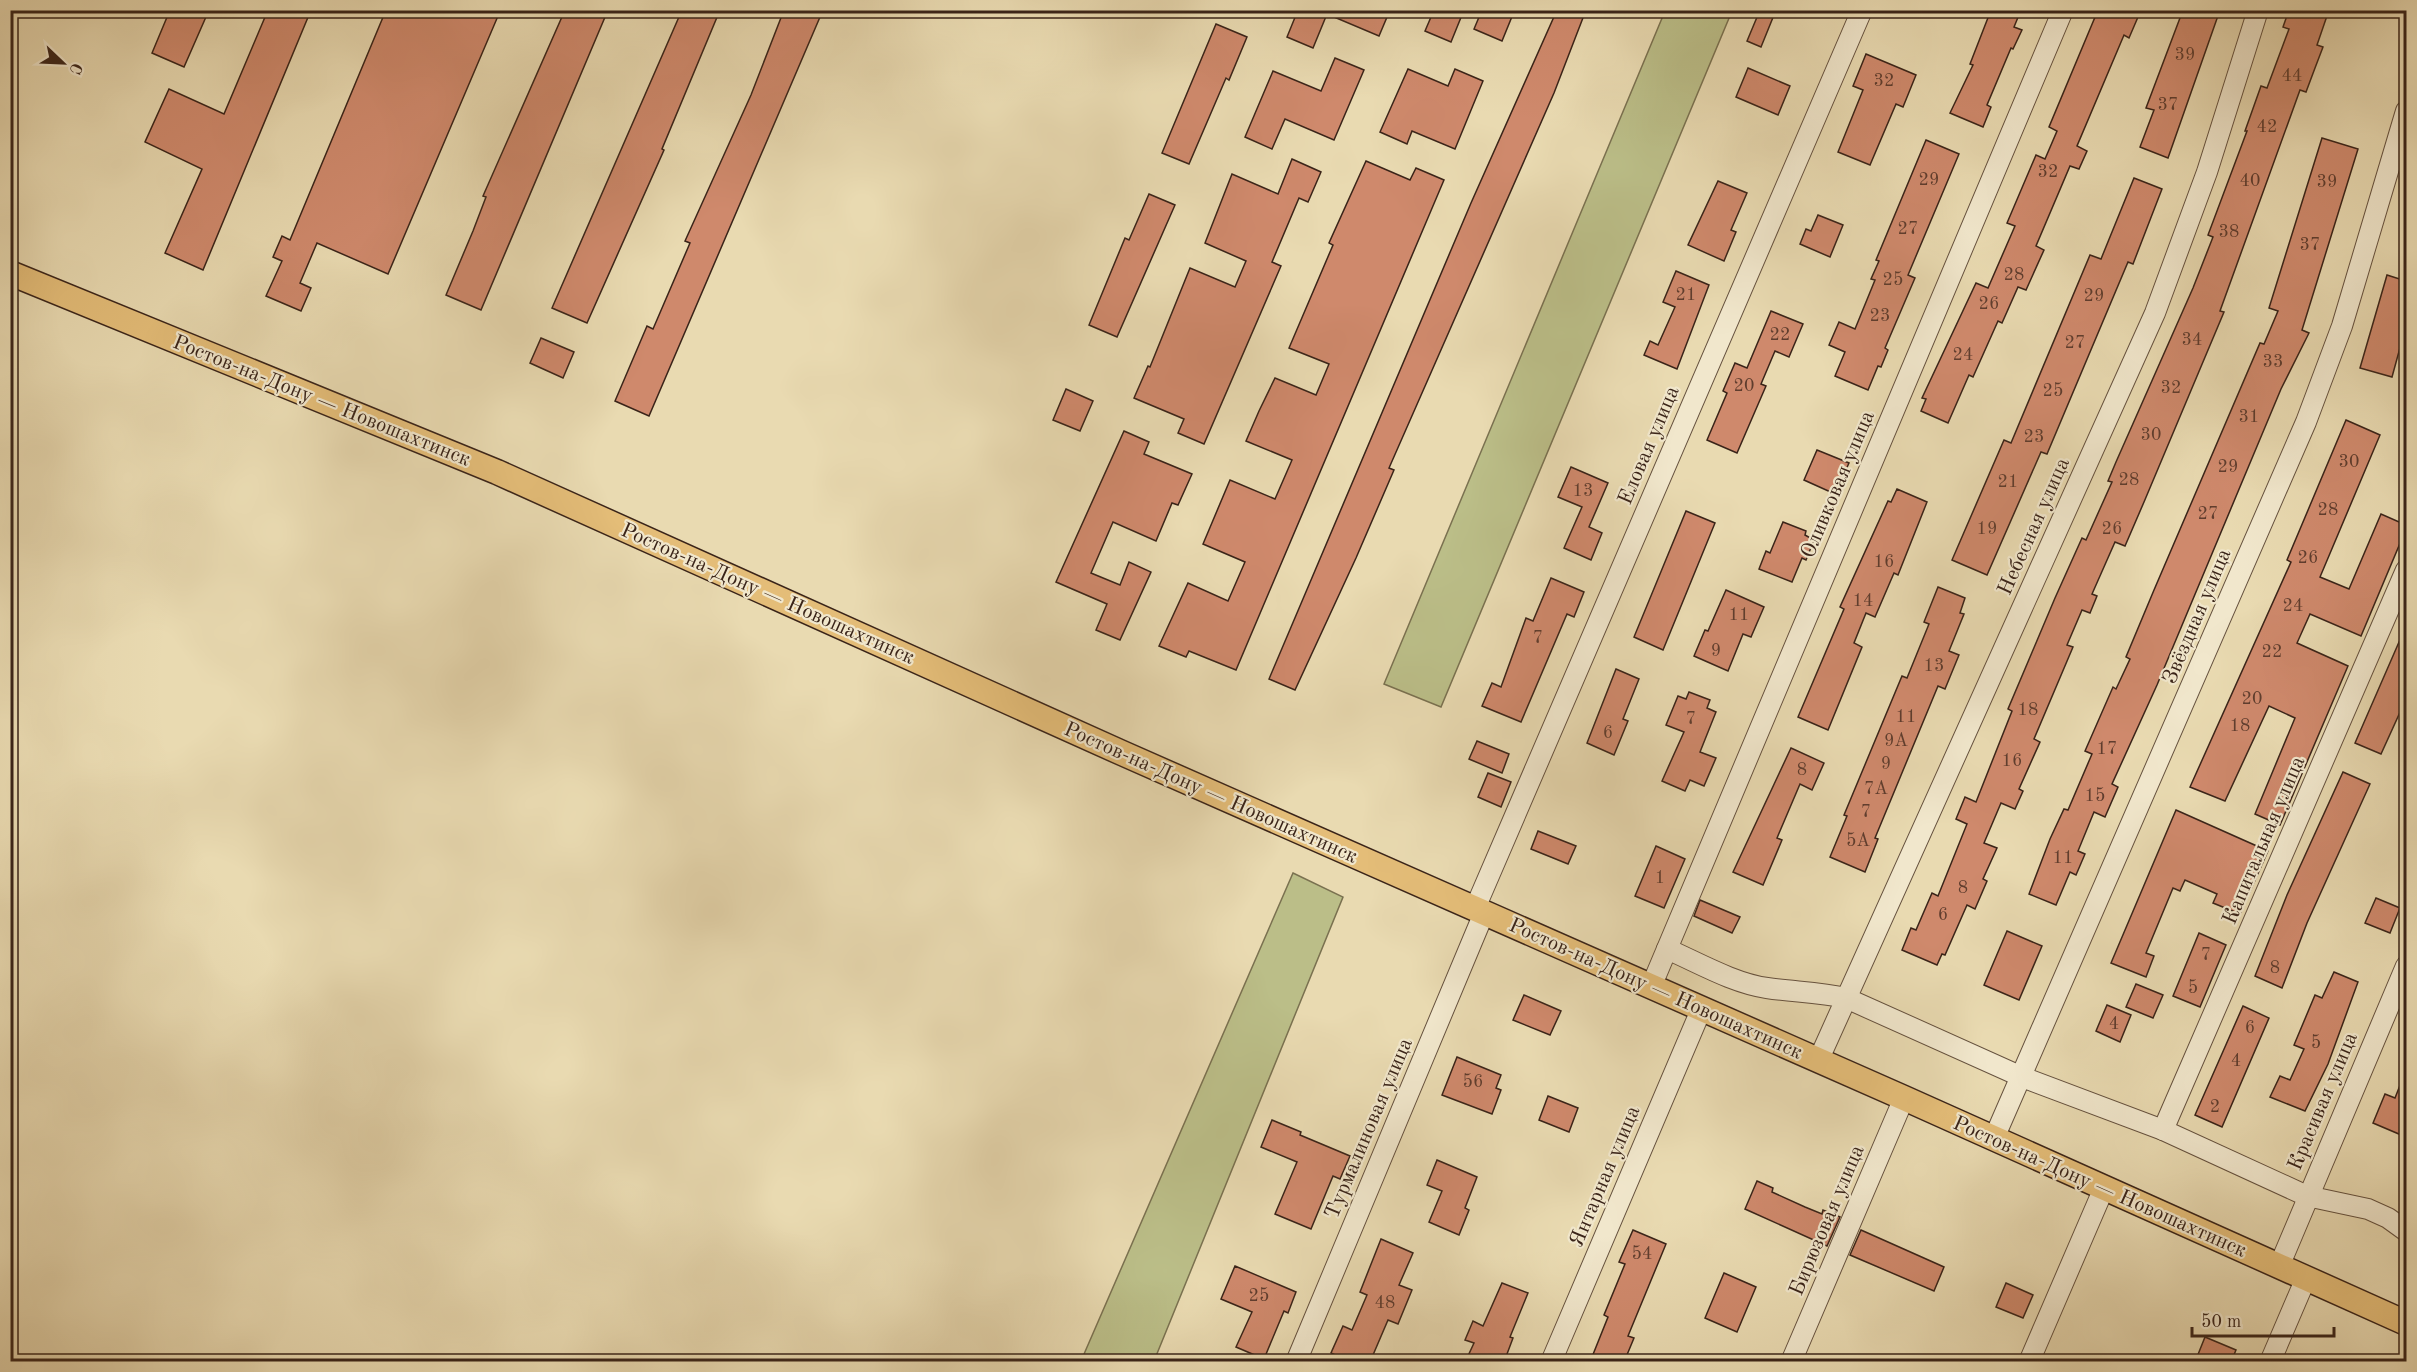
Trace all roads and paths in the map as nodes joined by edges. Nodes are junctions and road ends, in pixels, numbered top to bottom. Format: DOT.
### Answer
graph roads {
  1 [pos="1862,10"];
  2 [pos="2063,10"];
  3 [pos="2258,10"];
  4 [pos="2406,111"];
  5 [pos="10,263"];
  6 [pos="10,273"];
  7 [pos="2406,570"];
  8 [pos="1300,826"];
  9 [pos="1482,906"];
  10 [pos="1667,949"];
  11 [pos="2406,966"];
  12 [pos="1656,975"];
  13 [pos="1846,998"];
  14 [pos="1701,1010"];
  15 [pos="1823,1050"];
  16 [pos="2022,1077"];
  17 [pos="1904,1098"];
  18 [pos="1998,1129"];
  19 [pos="2163,1130"];
  20 [pos="2104,1188"];
  21 [pos="2307,1196"];
  22 [pos="2406,1231"];
  23 [pos="2283,1257"];
  24 [pos="2306,1278"];
  25 [pos="2406,1312"];
  26 [pos="2406,1323"];
  27 [pos="1296,1362"];
  28 [pos="1551,1362"];
  29 [pos="1791,1362"];
  30 [pos="2030,1362"];
  31 [pos="2270,1362"];
  1 -- 9 [label="street, Еловая улица"];
  2 -- 10 [label="street, Оливковая улица"];
  3 -- 13 [label="street, Небесная улица"];
  4 -- 16 [label="street, Звёздная улица"];
  5 -- 8 [label="main road, Ростов-на-Дону — Новошахтинск"];
  6 -- 8 [label="main road, Ростов-на-Дону — Новошахтинск"];
  7 -- 19 [label="street, Капитальная улица"];
  8 -- 9 [label="main road, Ростов-на-Дону — Новошахтинск"];
  9 -- 12 [label="main road, Ростов-на-Дону — Новошахтинск"];
  9 -- 14 [label="main road, Ростов-на-Дону — Новошахтинск"];
  9 -- 27 [label="street, Турмалиновая улица"];
  10 -- 12 [label="street, Оливковая улица"];
  10 -- 13 [label="street"];
  11 -- 21 [label="street, Красивая улица"];
  12 -- 15 [label="main road, Ростов-на-Дону — Новошахтинск"];
  13 -- 15 [label="street, Небесная улица"];
  13 -- 16 [label="street"];
  14 -- 17 [label="main road, Ростов-на-Дону — Новошахтинск"];
  14 -- 28 [label="street, Янтарная улица"];
  15 -- 18 [label="main road, Ростов-на-Дону — Новошахтинск"];
  16 -- 18 [label="street, Звёздная улица"];
  16 -- 19 [label="street"];
  17 -- 20 [label="main road, Ростов-на-Дону — Новошахтинск"];
  17 -- 29 [label="street, Бирюзовая улица"];
  18 -- 23 [label="main road, Ростов-на-Дону — Новошахтинск"];
  19 -- 21 [label="street"];
  20 -- 24 [label="main road, Ростов-на-Дону — Новошахтинск"];
  20 -- 30 [label="street"];
  21 -- 22 [label="street"];
  21 -- 23 [label="street, Красивая улица"];
  23 -- 25 [label="main road, Ростов-на-Дону — Новошахтинск"];
  24 -- 26 [label="main road, Ростов-на-Дону — Новошахтинск"];
  24 -- 31 [label="street"];
}
